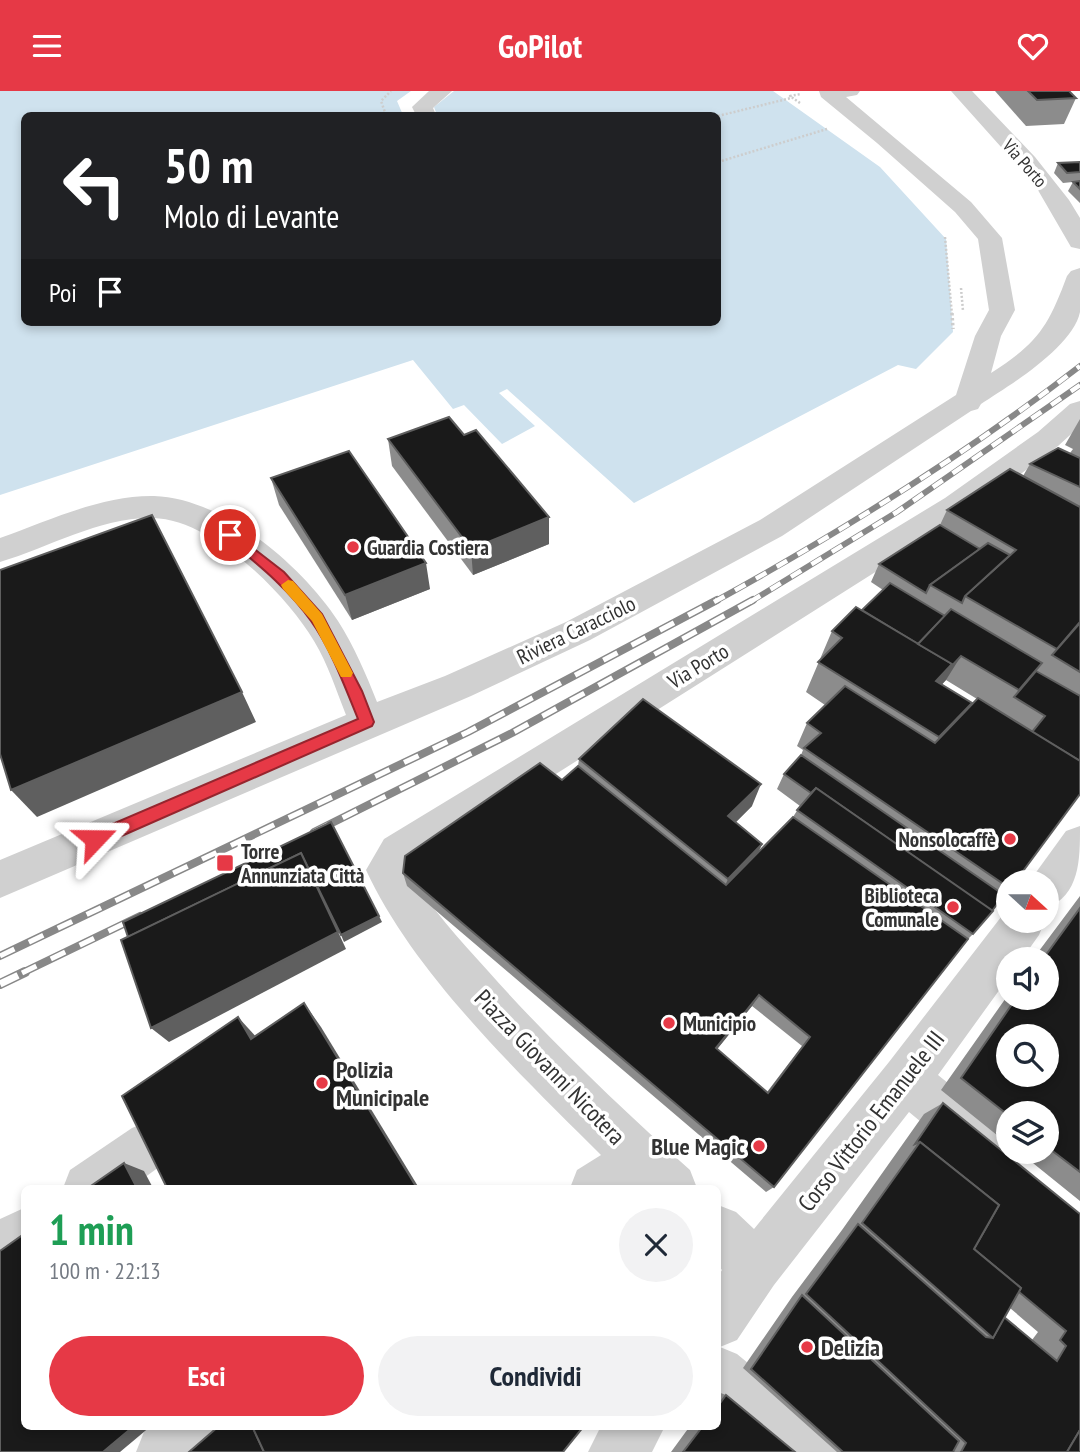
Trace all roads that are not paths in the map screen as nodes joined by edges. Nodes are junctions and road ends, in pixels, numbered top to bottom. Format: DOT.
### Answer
graph roads {
  1 [pos="442,91"];
  2 [pos="850,91"];
  3 [pos="961,91"];
  4 [pos="424,112"];
  5 [pos="1080,242"];
  6 [pos="1077,295"];
  7 [pos="968,403"];
  8 [pos="1080,410"];
  9 [pos="0,550"];
  10 [pos="367,722"];
  11 [pos="1080,844"];
  12 [pos="1059,872"];
  13 [pos="0,880"];
  14 [pos="1015,933"];
  15 [pos="433,941"];
  16 [pos="906,1079"];
  17 [pos="149,1145"];
  18 [pos="996,1152"];
  19 [pos="656,1173"];
  20 [pos="92,1185"];
  21 [pos="607,1185"];
  22 [pos="721,1233"];
  23 [pos="21,1235"];
  24 [pos="0,1250"];
  25 [pos="757,1267"];
  26 [pos="721,1317"];
  27 [pos="721,1376"];
  28 [pos="190,1430"];
  29 [pos="634,1430"];
  30 [pos="164,1452"];
  31 [pos="616,1452"];
  32 [pos="811,1452"];
  1 -- 4 [label="street"];
  2 -- 7 [label="street"];
  3 -- 5 [label="street, Via Porto"];
  6 -- 7 [label="street, Riviera Caracciolo"];
  7 -- 10 [label="street, Riviera Caracciolo"];
  8 -- 15 [label="street, Via Porto"];
  9 -- 10 [label="street"];
  10 -- 13 [label="street, Riviera Caracciolo"];
  11 -- 12 [label="street"];
  14 -- 16 [label="street, Corso Vittorio Emanuele III"];
  15 -- 19 [label="street, Piazza Giovanni Nicotera"];
  16 -- 18 [label="street"];
  16 -- 25 [label="street, Corso Vittorio Emanuele III"];
  17 -- 20 [label="street"];
  19 -- 21 [label="street"];
  22 -- 25 [label="street"];
  23 -- 24 [label="street"];
  25 -- 26 [label="street, Corso Vittorio Emanuele III"];
  27 -- 32 [label="street"];
  28 -- 30 [label="street"];
  29 -- 31 [label="street"];
}
